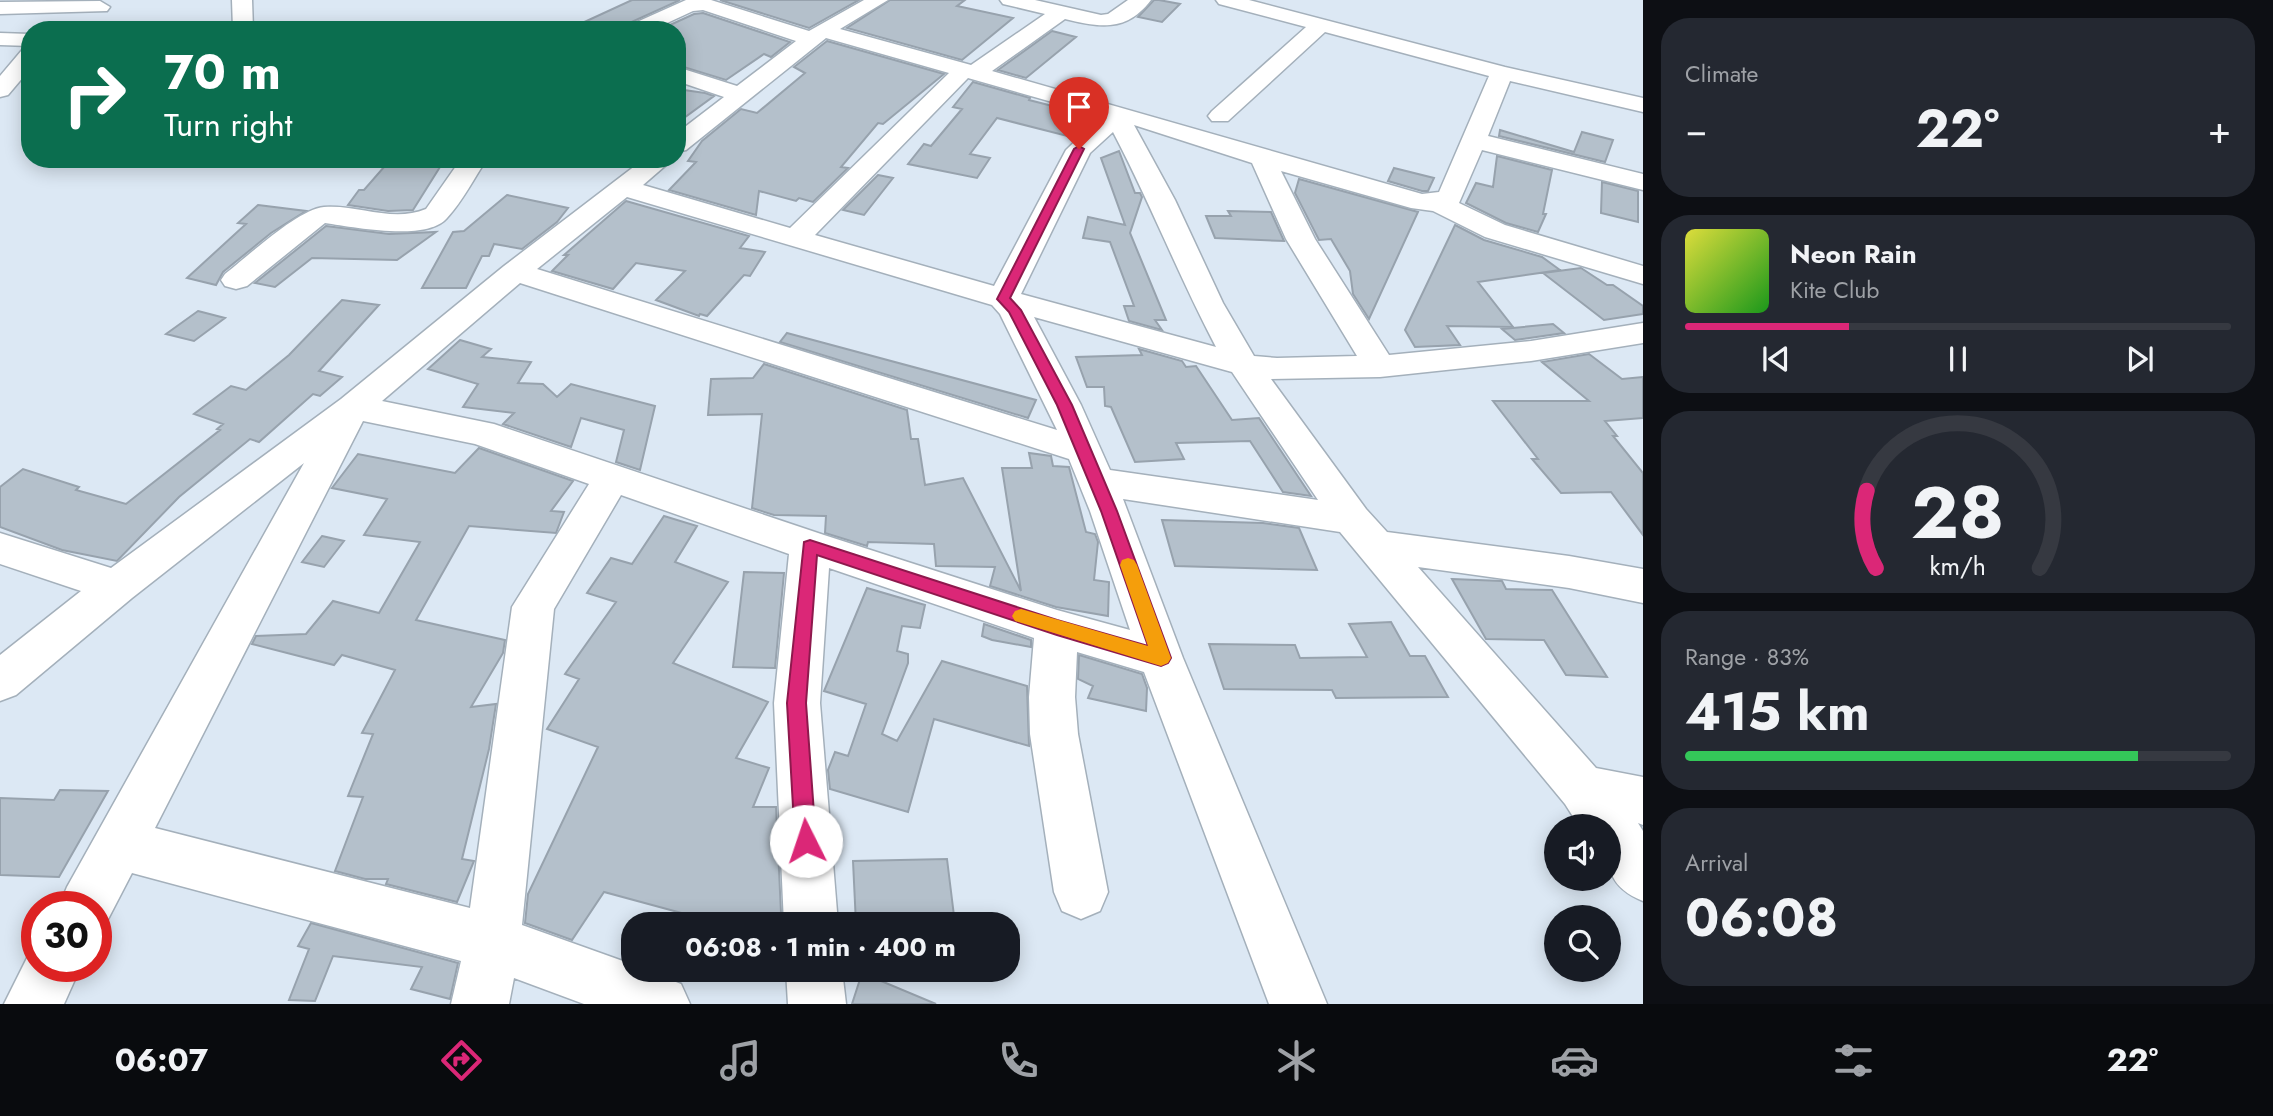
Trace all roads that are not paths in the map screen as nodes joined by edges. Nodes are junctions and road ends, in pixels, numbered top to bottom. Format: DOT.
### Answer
graph roads {
  1 [pos="242,0"];
  2 [pos="878,0"];
  3 [pos="1010,0"];
  4 [pos="1141,0"];
  5 [pos="1226,0"];
  6 [pos="1256,3"];
  7 [pos="106,4"];
  8 [pos="0,8"];
  9 [pos="1061,12"];
  10 [pos="77,21"];
  11 [pos="243,21"];
  12 [pos="654,21"];
  13 [pos="1321,25"];
  14 [pos="817,35"];
  15 [pos="0,39"];
  16 [pos="21,40"];
  17 [pos="15,66"];
  18 [pos="969,71"];
  19 [pos="1502,73"];
  20 [pos="686,77"];
  21 [pos="0,90"];
  22 [pos="741,95"];
  23 [pos="1643,105"];
  24 [pos="1116,116"];
  25 [pos="1220,116"];
  26 [pos="686,136"];
  27 [pos="1473,140"];
  28 [pos="1263,158"];
  29 [pos="468,168"];
  30 [pos="646,168"];
  31 [pos="1643,182"];
  32 [pos="624,188"];
  33 [pos="1438,202"];
  34 [pos="796,238"];
  35 [pos="515,272"];
  36 [pos="1643,275"];
  37 [pos="236,280"];
  38 [pos="1003,299"];
  39 [pos="1643,333"];
  40 [pos="1245,365"];
  41 [pos="1380,366"];
  42 [pos="353,407"];
  43 [pos="1090,466"];
  44 [pos="612,479"];
  45 [pos="1363,533"];
  46 [pos="810,546"];
  47 [pos="0,548"];
  48 [pos="117,586"];
  49 [pos="1643,586"];
  50 [pos="1057,628"];
  51 [pos="1161,658"];
  52 [pos="0,681"];
  53 [pos="1582,788"];
  54 [pos="1643,801"];
  55 [pos="119,844"];
  56 [pos="1643,875"];
  57 [pos="94,891"];
  58 [pos="1081,892"];
  59 [pos="810,912"];
  60 [pos="493,942"];
  61 [pos="45,982"];
  62 [pos="815,982"];
  63 [pos="33,1004"];
  64 [pos="480,1004"];
  65 [pos="661,1004"];
  66 [pos="817,1004"];
  67 [pos="1298,1004"];
  1 -- 11 [label="street"];
  2 -- 14 [label="street"];
  3 -- 9 [label="street"];
  4 -- 9 [label="street"];
  5 -- 6 [label="street"];
  6 -- 13 [label="street"];
  7 -- 8 [label="street"];
  7 -- 10 [label="street"];
  9 -- 18 [label="street"];
  12 -- 14 [label="street"];
  13 -- 19 [label="street"];
  13 -- 25 [label="street"];
  14 -- 18 [label="street"];
  14 -- 22 [label="street"];
  15 -- 16 [label="street"];
  17 -- 21 [label="street"];
  18 -- 24 [label="street"];
  18 -- 34 [label="street"];
  19 -- 23 [label="street"];
  19 -- 27 [label="street"];
  20 -- 22 [label="street"];
  22 -- 26 [label="street"];
  24 -- 28 [label="street"];
  24 -- 38 [label="street"];
  24 -- 40 [label="street"];
  27 -- 31 [label="street"];
  27 -- 33 [label="street"];
  28 -- 33 [label="street"];
  28 -- 41 [label="street"];
  29 -- 37 [label="street"];
  30 -- 32 [label="street"];
  32 -- 34 [label="street"];
  32 -- 35 [label="street"];
  33 -- 36 [label="street"];
  34 -- 38 [label="street"];
  35 -- 42 [label="street"];
  35 -- 43 [label="street"];
  38 -- 40 [label="street"];
  38 -- 43 [label="street"];
  39 -- 41 [label="street"];
  40 -- 41 [label="street"];
  40 -- 45 [label="street"];
  42 -- 44 [label="street"];
  42 -- 48 [label="street"];
  42 -- 55 [label="street"];
  43 -- 45 [label="street"];
  43 -- 51 [label="street"];
  44 -- 46 [label="street"];
  44 -- 60 [label="street"];
  45 -- 49 [label="street"];
  45 -- 53 [label="street"];
  46 -- 50 [label="street"];
  46 -- 59 [label="street"];
  47 -- 48 [label="street"];
  48 -- 52 [label="street"];
  50 -- 51 [label="street"];
  50 -- 58 [label="street"];
  51 -- 67 [label="street"];
  53 -- 54 [label="street"];
  53 -- 56 [label="street"];
  55 -- 57 [label="street"];
  55 -- 60 [label="street"];
  60 -- 64 [label="street"];
  60 -- 65 [label="street"];
  61 -- 63 [label="street"];
  62 -- 66 [label="street"];
}
